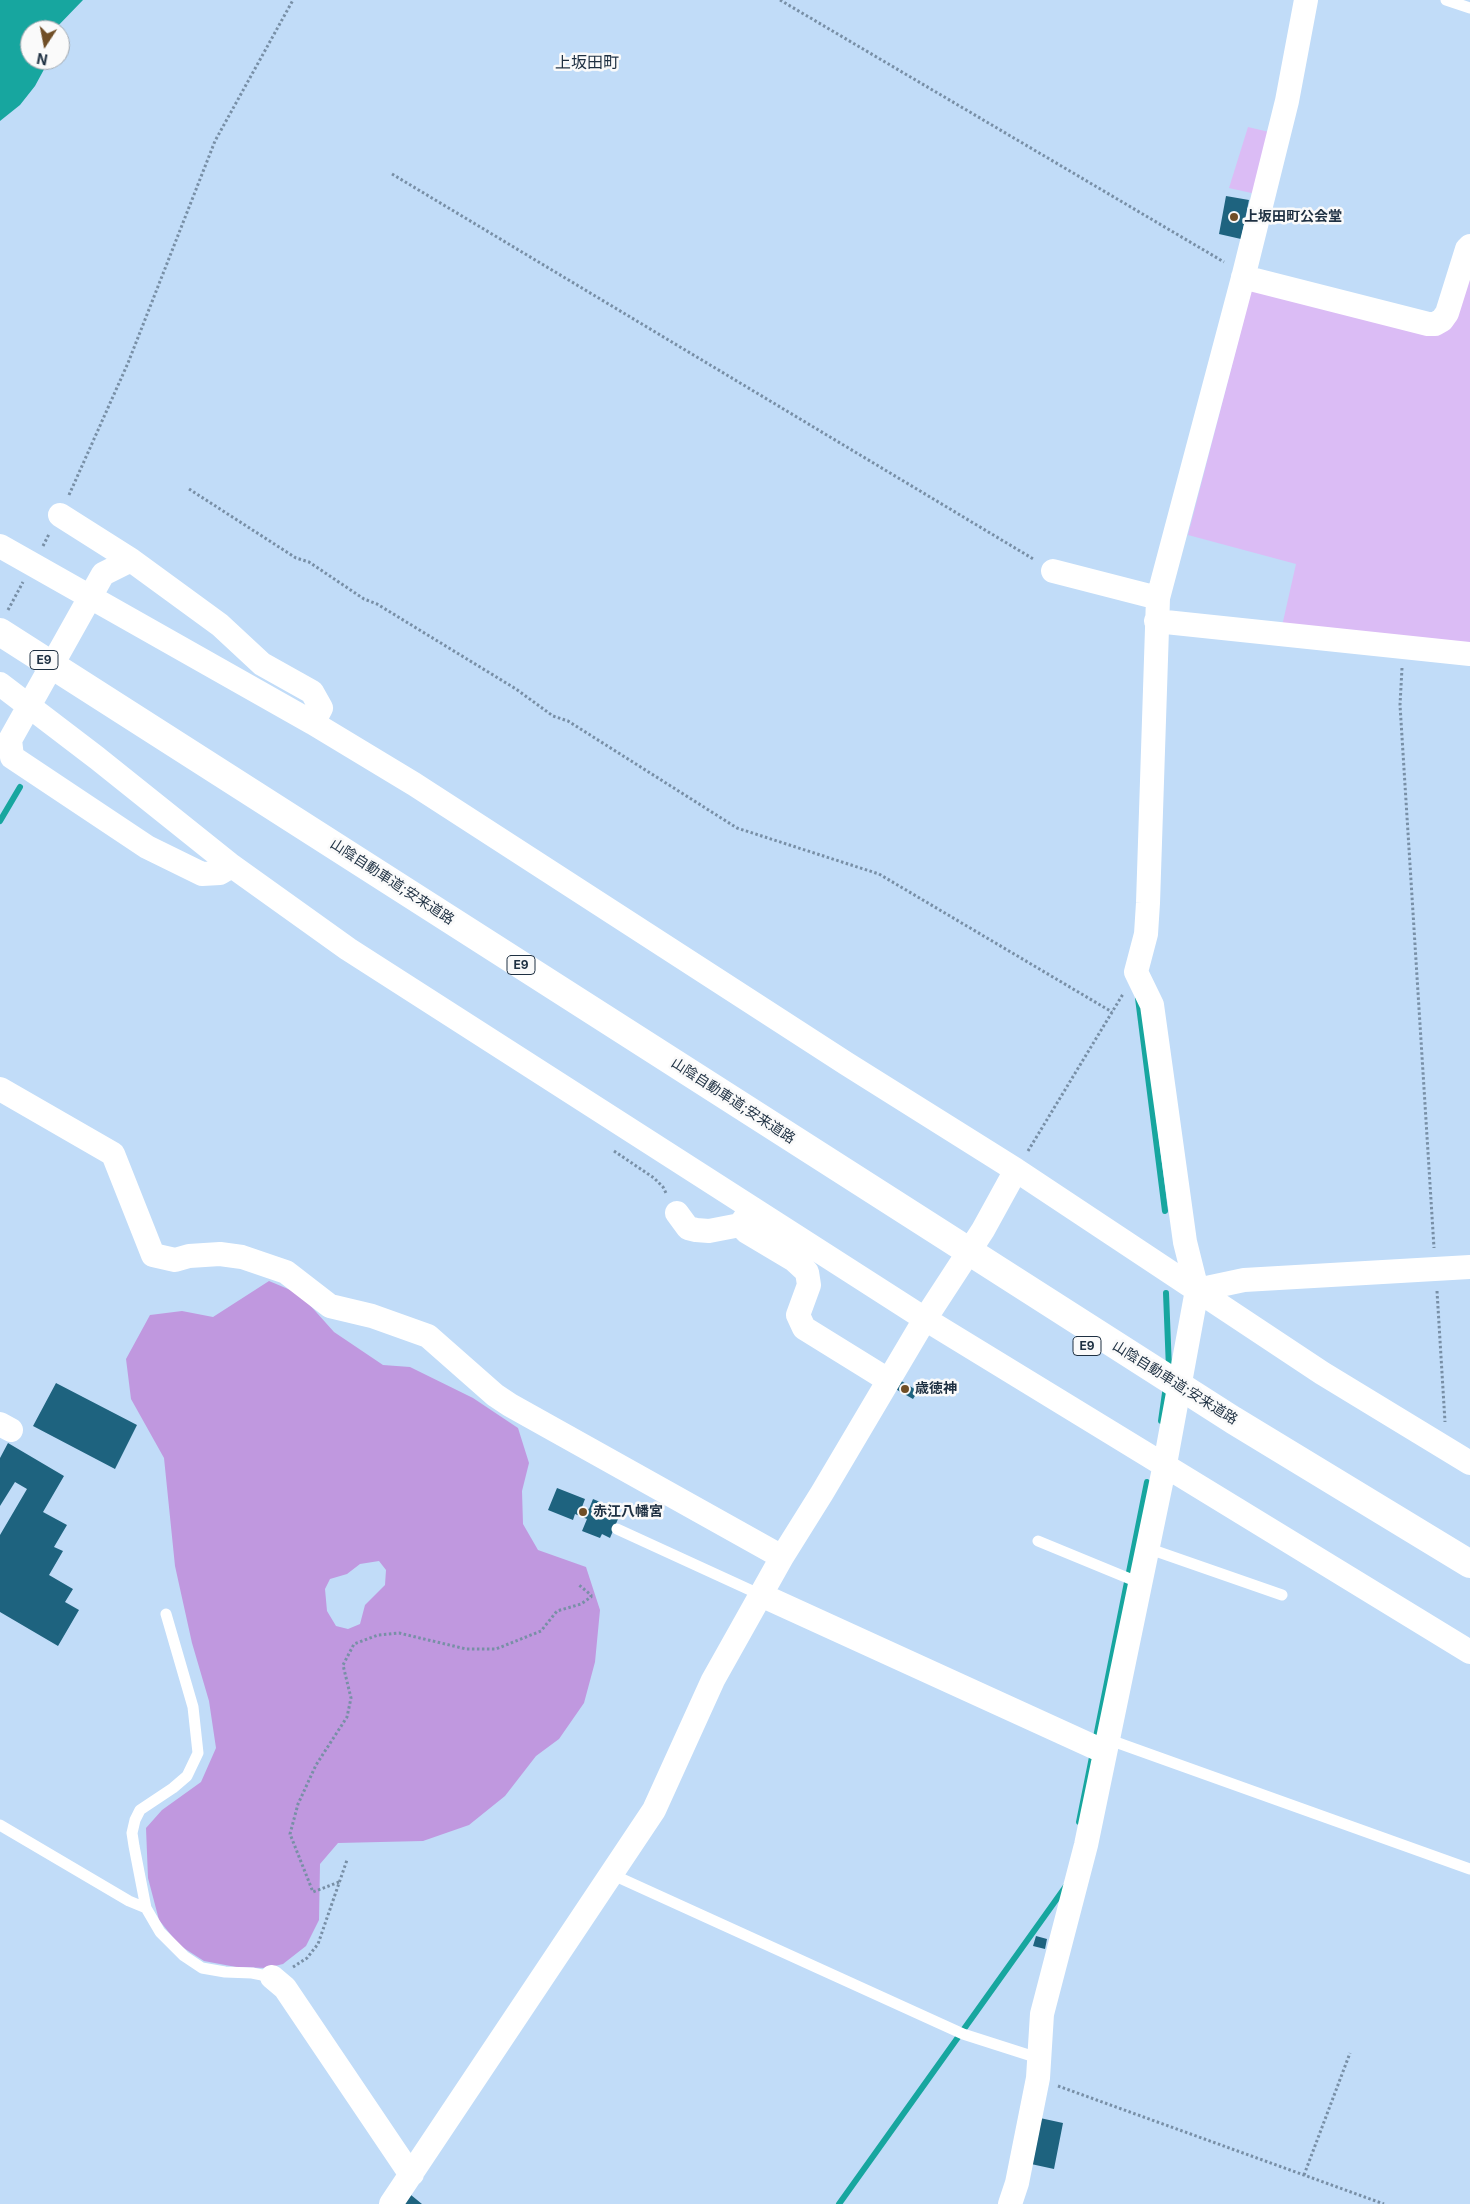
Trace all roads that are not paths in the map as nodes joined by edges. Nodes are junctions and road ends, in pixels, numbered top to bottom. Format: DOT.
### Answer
graph roads {
  1 [pos="1306,0"];
  2 [pos="1446,0"];
  3 [pos="1470,8"];
  4 [pos="1470,246"];
  5 [pos="1244,275"];
  6 [pos="60,515"];
  7 [pos="0,546"];
  8 [pos="131,560"];
  9 [pos="1053,571"];
  10 [pos="1157,610"];
  11 [pos="2,624"];
  12 [pos="0,651"];
  13 [pos="1470,654"];
  14 [pos="0,684"];
  15 [pos="85,694"];
  16 [pos="313,723"];
  17 [pos="6,753"];
  18 [pos="232,866"];
  19 [pos="0,1089"];
  20 [pos="1016,1170"];
  21 [pos="677,1214"];
  22 [pos="746,1217"];
  23 [pos="1470,1267"];
  24 [pos="1197,1290"];
  25 [pos="925,1319"];
  26 [pos="888,1380"];
  27 [pos="1230,1429"];
  28 [pos="1470,1463"];
  29 [pos="1164,1464"];
  30 [pos="617,1529"];
  31 [pos="1038,1541"];
  32 [pos="1147,1548"];
  33 [pos="782,1557"];
  34 [pos="1470,1564"];
  35 [pos="1132,1580"];
  36 [pos="1470,1582"];
  37 [pos="761,1595"];
  38 [pos="1282,1595"];
  39 [pos="166,1614"];
  40 [pos="1470,1652"];
  41 [pos="1100,1746"];
  42 [pos="0,1824"];
  43 [pos="1470,1870"];
  44 [pos="611,1874"];
  45 [pos="146,1908"];
  46 [pos="272,1977"];
  47 [pos="1038,2068"];
  48 [pos="412,2174"];
  49 [pos="391,2204"];
  50 [pos="1010,2204"];
  1 -- 5 [label="street"];
  2 -- 3 [label="lane"];
  4 -- 5 [label="street"];
  5 -- 10 [label="street"];
  6 -- 8 [label="street"];
  7 -- 16 [label="street"];
  8 -- 16 [label="street"];
  8 -- 17 [label="street"];
  9 -- 10 [label="street"];
  10 -- 13 [label="street"];
  10 -- 24 [label="street"];
  11 -- 15 [label="highway, 山陰自動車道;安来道路 / E9"];
  12 -- 15 [label="highway, 山陰自動車道;安来道路 / E9"];
  14 -- 18 [label="street"];
  15 -- 27 [label="highway, 山陰自動車道;安来道路 / E9"];
  16 -- 20 [label="street"];
  17 -- 18 [label="street"];
  18 -- 22 [label="street"];
  19 -- 33 [label="street"];
  20 -- 24 [label="street"];
  20 -- 25 [label="street"];
  21 -- 22 [label="street"];
  22 -- 25 [label="street"];
  22 -- 26 [label="street"];
  23 -- 24 [label="street"];
  24 -- 28 [label="street"];
  24 -- 29 [label="street"];
  25 -- 26 [label="street"];
  25 -- 29 [label="street"];
  26 -- 33 [label="street"];
  27 -- 34 [label="highway, 山陰自動車道;安来道路 / E9"];
  27 -- 36 [label="highway, 山陰自動車道;安来道路 / E9"];
  29 -- 32 [label="street"];
  29 -- 40 [label="street"];
  30 -- 37 [label="lane"];
  31 -- 35 [label="lane"];
  32 -- 35 [label="street"];
  32 -- 38 [label="lane"];
  33 -- 37 [label="street"];
  35 -- 41 [label="street"];
  37 -- 41 [label="street"];
  37 -- 44 [label="street"];
  39 -- 45 [label="lane"];
  41 -- 43 [label="lane"];
  41 -- 47 [label="street"];
  42 -- 45 [label="lane"];
  44 -- 47 [label="lane"];
  44 -- 48 [label="street"];
  45 -- 46 [label="lane"];
  46 -- 48 [label="street"];
  47 -- 50 [label="street"];
  48 -- 49 [label="street"];
}
